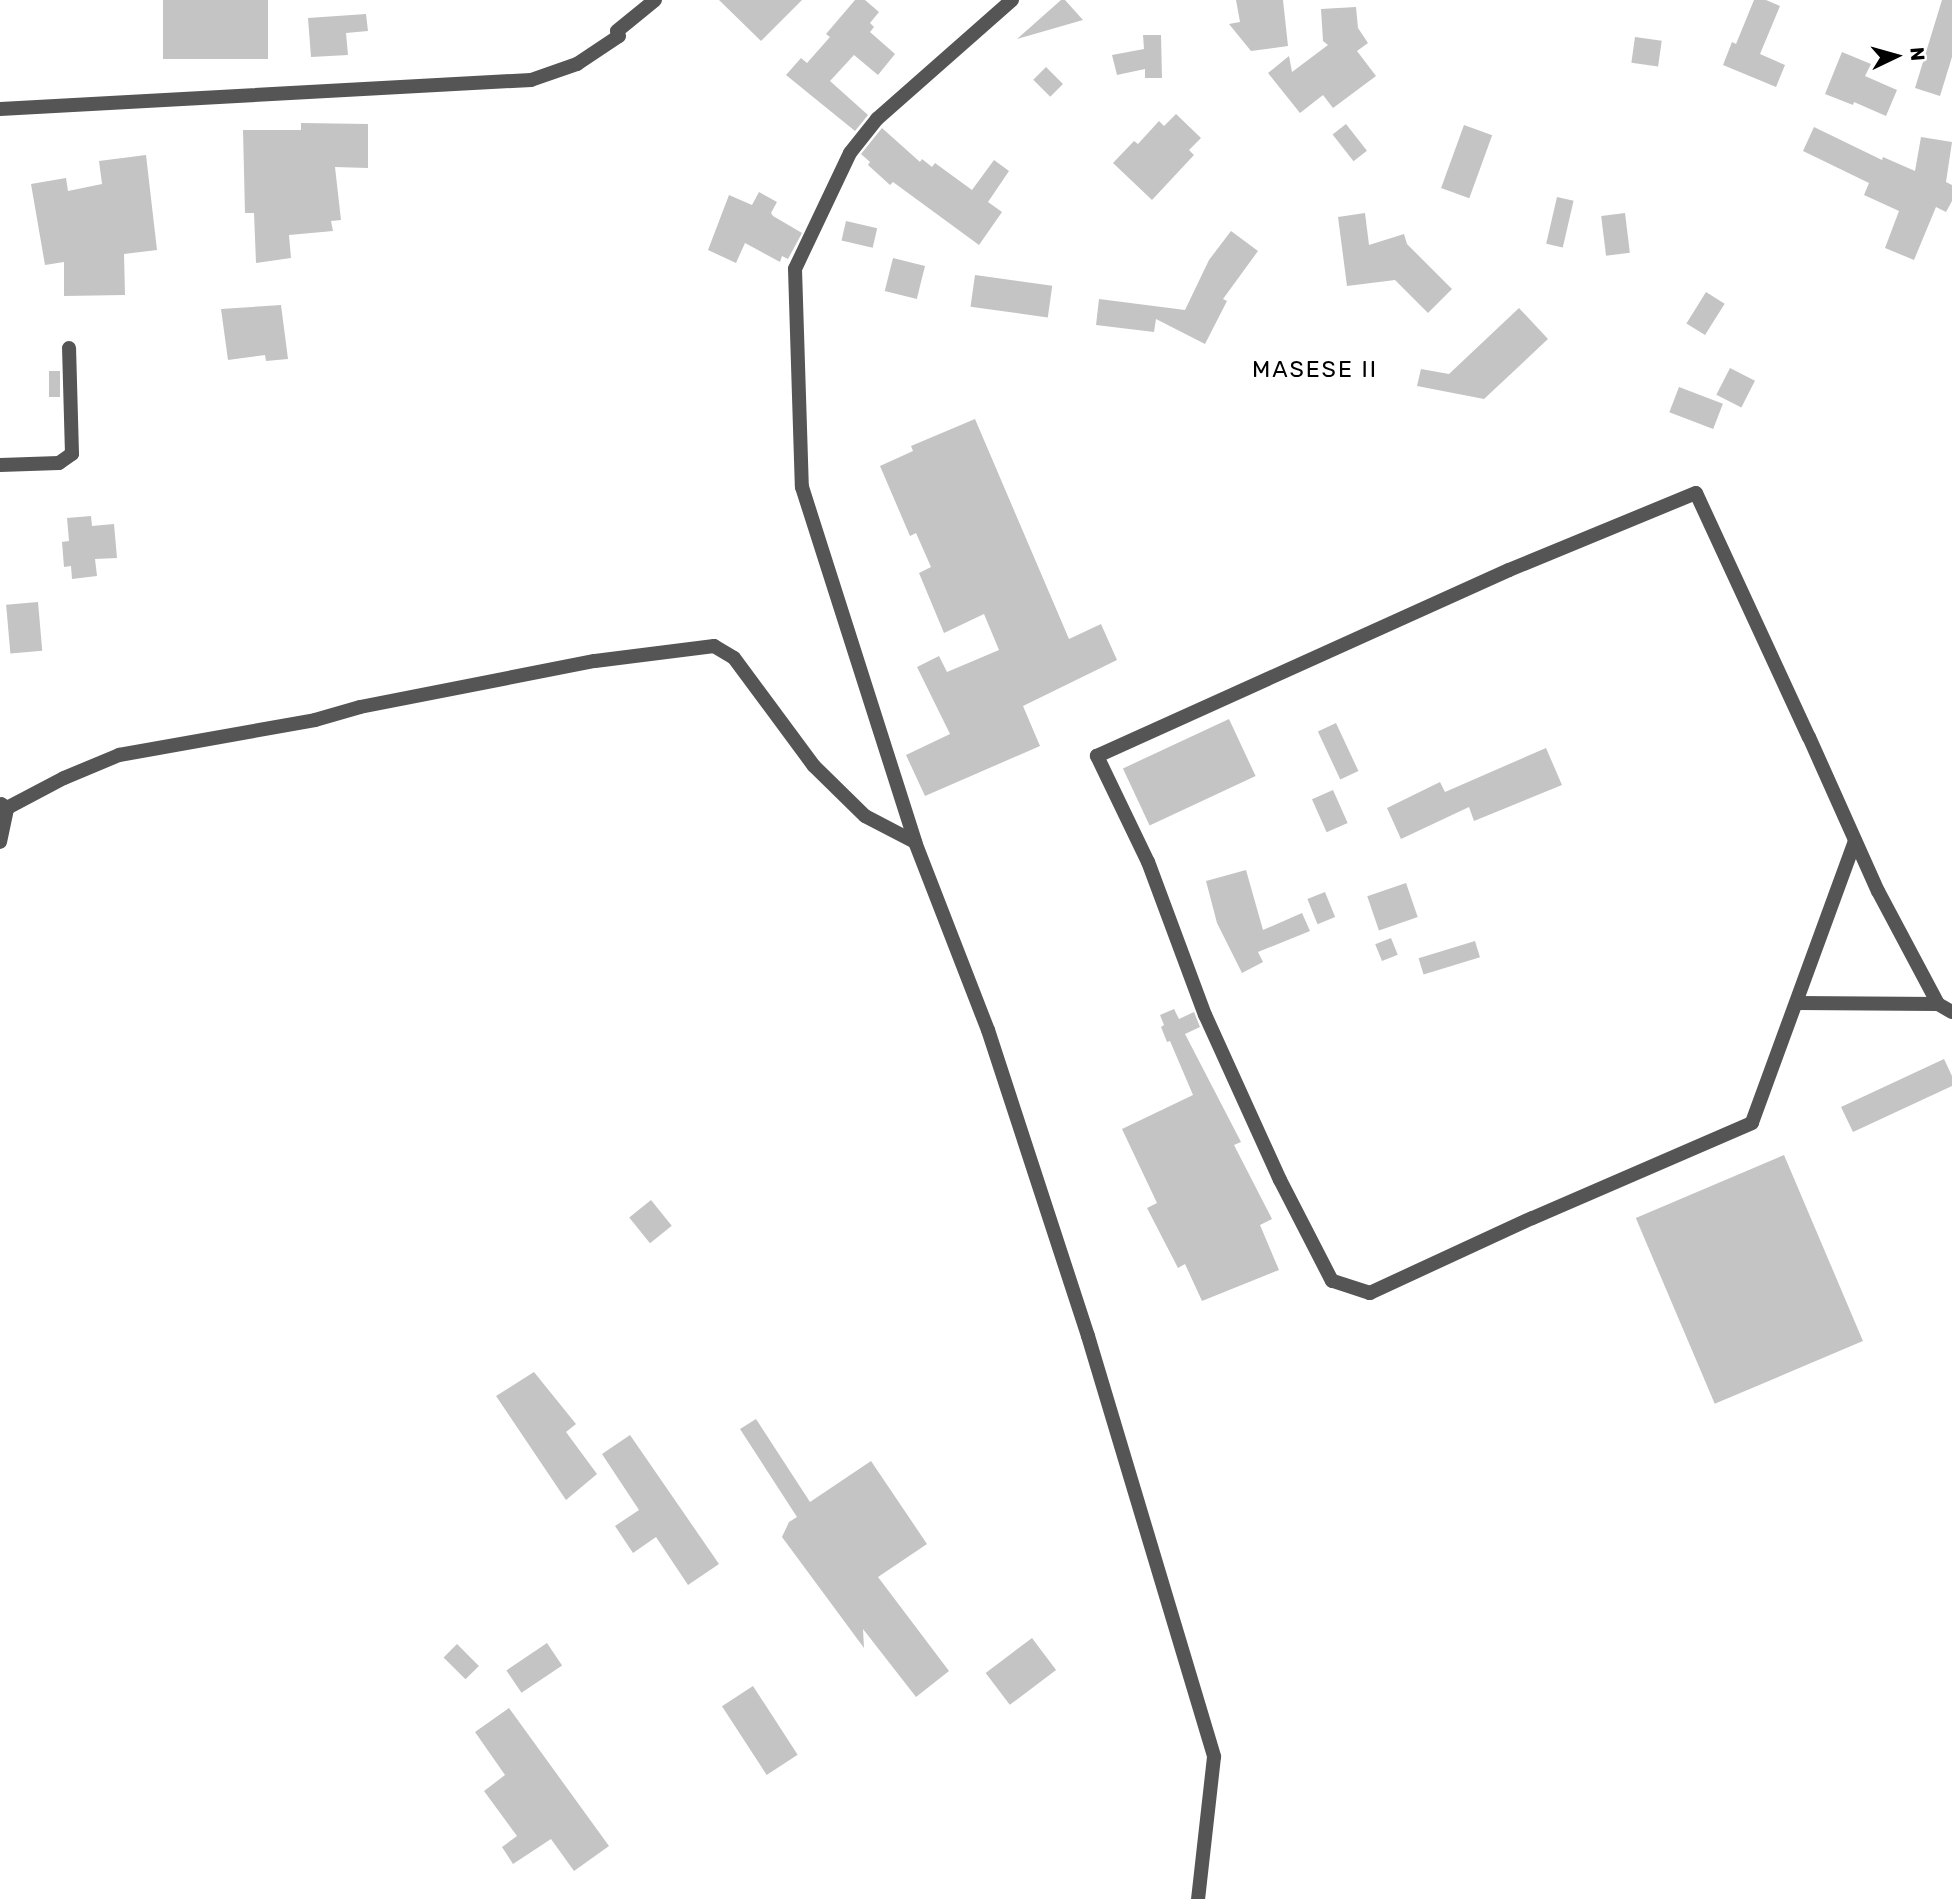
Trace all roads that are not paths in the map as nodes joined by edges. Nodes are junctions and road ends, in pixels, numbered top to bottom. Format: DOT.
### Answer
graph roads {
  1 [pos="655,0"];
  2 [pos="1012,0"];
  3 [pos="0,109"];
  4 [pos="69,348"];
  5 [pos="0,465"];
  6 [pos="4,806"];
  7 [pos="1856,841"];
  8 [pos="0,842"];
  9 [pos="915,842"];
  10 [pos="1797,1003"];
  11 [pos="1938,1004"];
  12 [pos="1952,1012"];
  13 [pos="1198,1899"];
  1 -- 3 [label="street"];
  2 -- 9 [label="street"];
  4 -- 5 [label="street"];
  6 -- 8 [label="street"];
  6 -- 9 [label="street"];
  7 -- 10 [label="street"];
  7 -- 10 [label="street"];
  7 -- 11 [label="street"];
  9 -- 13 [label="street"];
  10 -- 11 [label="street"];
  11 -- 12 [label="street"];
}
